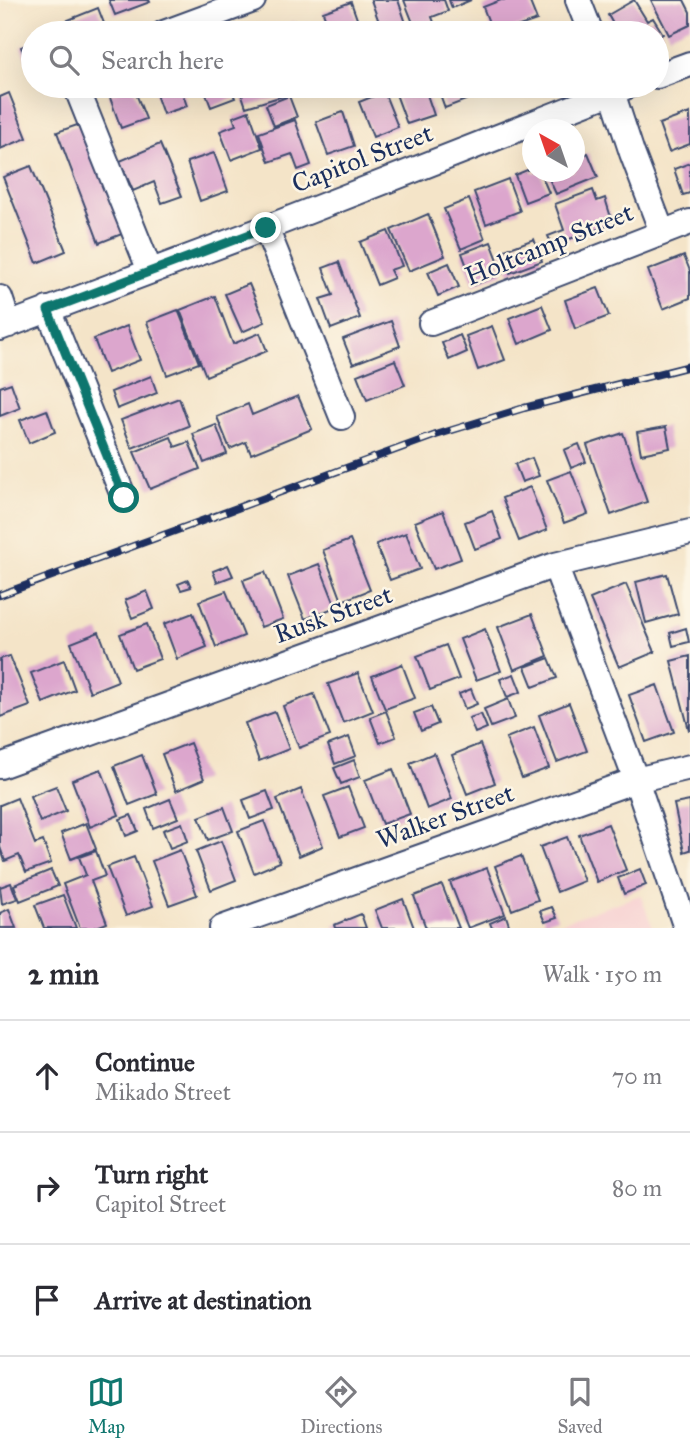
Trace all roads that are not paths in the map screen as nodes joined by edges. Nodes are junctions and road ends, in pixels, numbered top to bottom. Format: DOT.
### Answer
graph roads {
  1 [pos="253,0"];
  2 [pos="578,0"];
  3 [pos="196,21"];
  4 [pos="586,21"];
  5 [pos="690,64"];
  6 [pos="669,72"];
  7 [pos="81,98"];
  8 [pos="592,98"];
  9 [pos="619,98"];
  10 [pos="690,222"];
  11 [pos="266,228"];
  12 [pos="662,232"];
  13 [pos="150,271"];
  14 [pos="0,298"];
  15 [pos="48,310"];
  16 [pos="431,323"];
  17 [pos="4,326"];
  18 [pos="342,417"];
  19 [pos="124,498"];
  20 [pos="690,533"];
  21 [pos="555,565"];
  22 [pos="0,766"];
  23 [pos="690,767"];
  24 [pos="636,779"];
  25 [pos="222,928"];
  26 [pos="686,928"];
  1 -- 3 [label="street"];
  2 -- 4 [label="street"];
  5 -- 6 [label="street"];
  7 -- 13 [label="street"];
  8 -- 11 [label="street, Capitol Street"];
  9 -- 12 [label="street"];
  10 -- 12 [label="street, Holtcamp Street"];
  11 -- 13 [label="street, Capitol Street"];
  11 -- 18 [label="street"];
  12 -- 16 [label="street, Holtcamp Street"];
  13 -- 15 [label="street, Capitol Street"];
  14 -- 17 [label="street"];
  15 -- 17 [label="street, Capitol Street"];
  15 -- 19 [label="street"];
  20 -- 21 [label="street, Rusk Street"];
  21 -- 22 [label="street, Rusk Street"];
  21 -- 24 [label="street"];
  23 -- 24 [label="street, Walker Street"];
  24 -- 25 [label="street, Walker Street"];
  24 -- 26 [label="street"];
}
